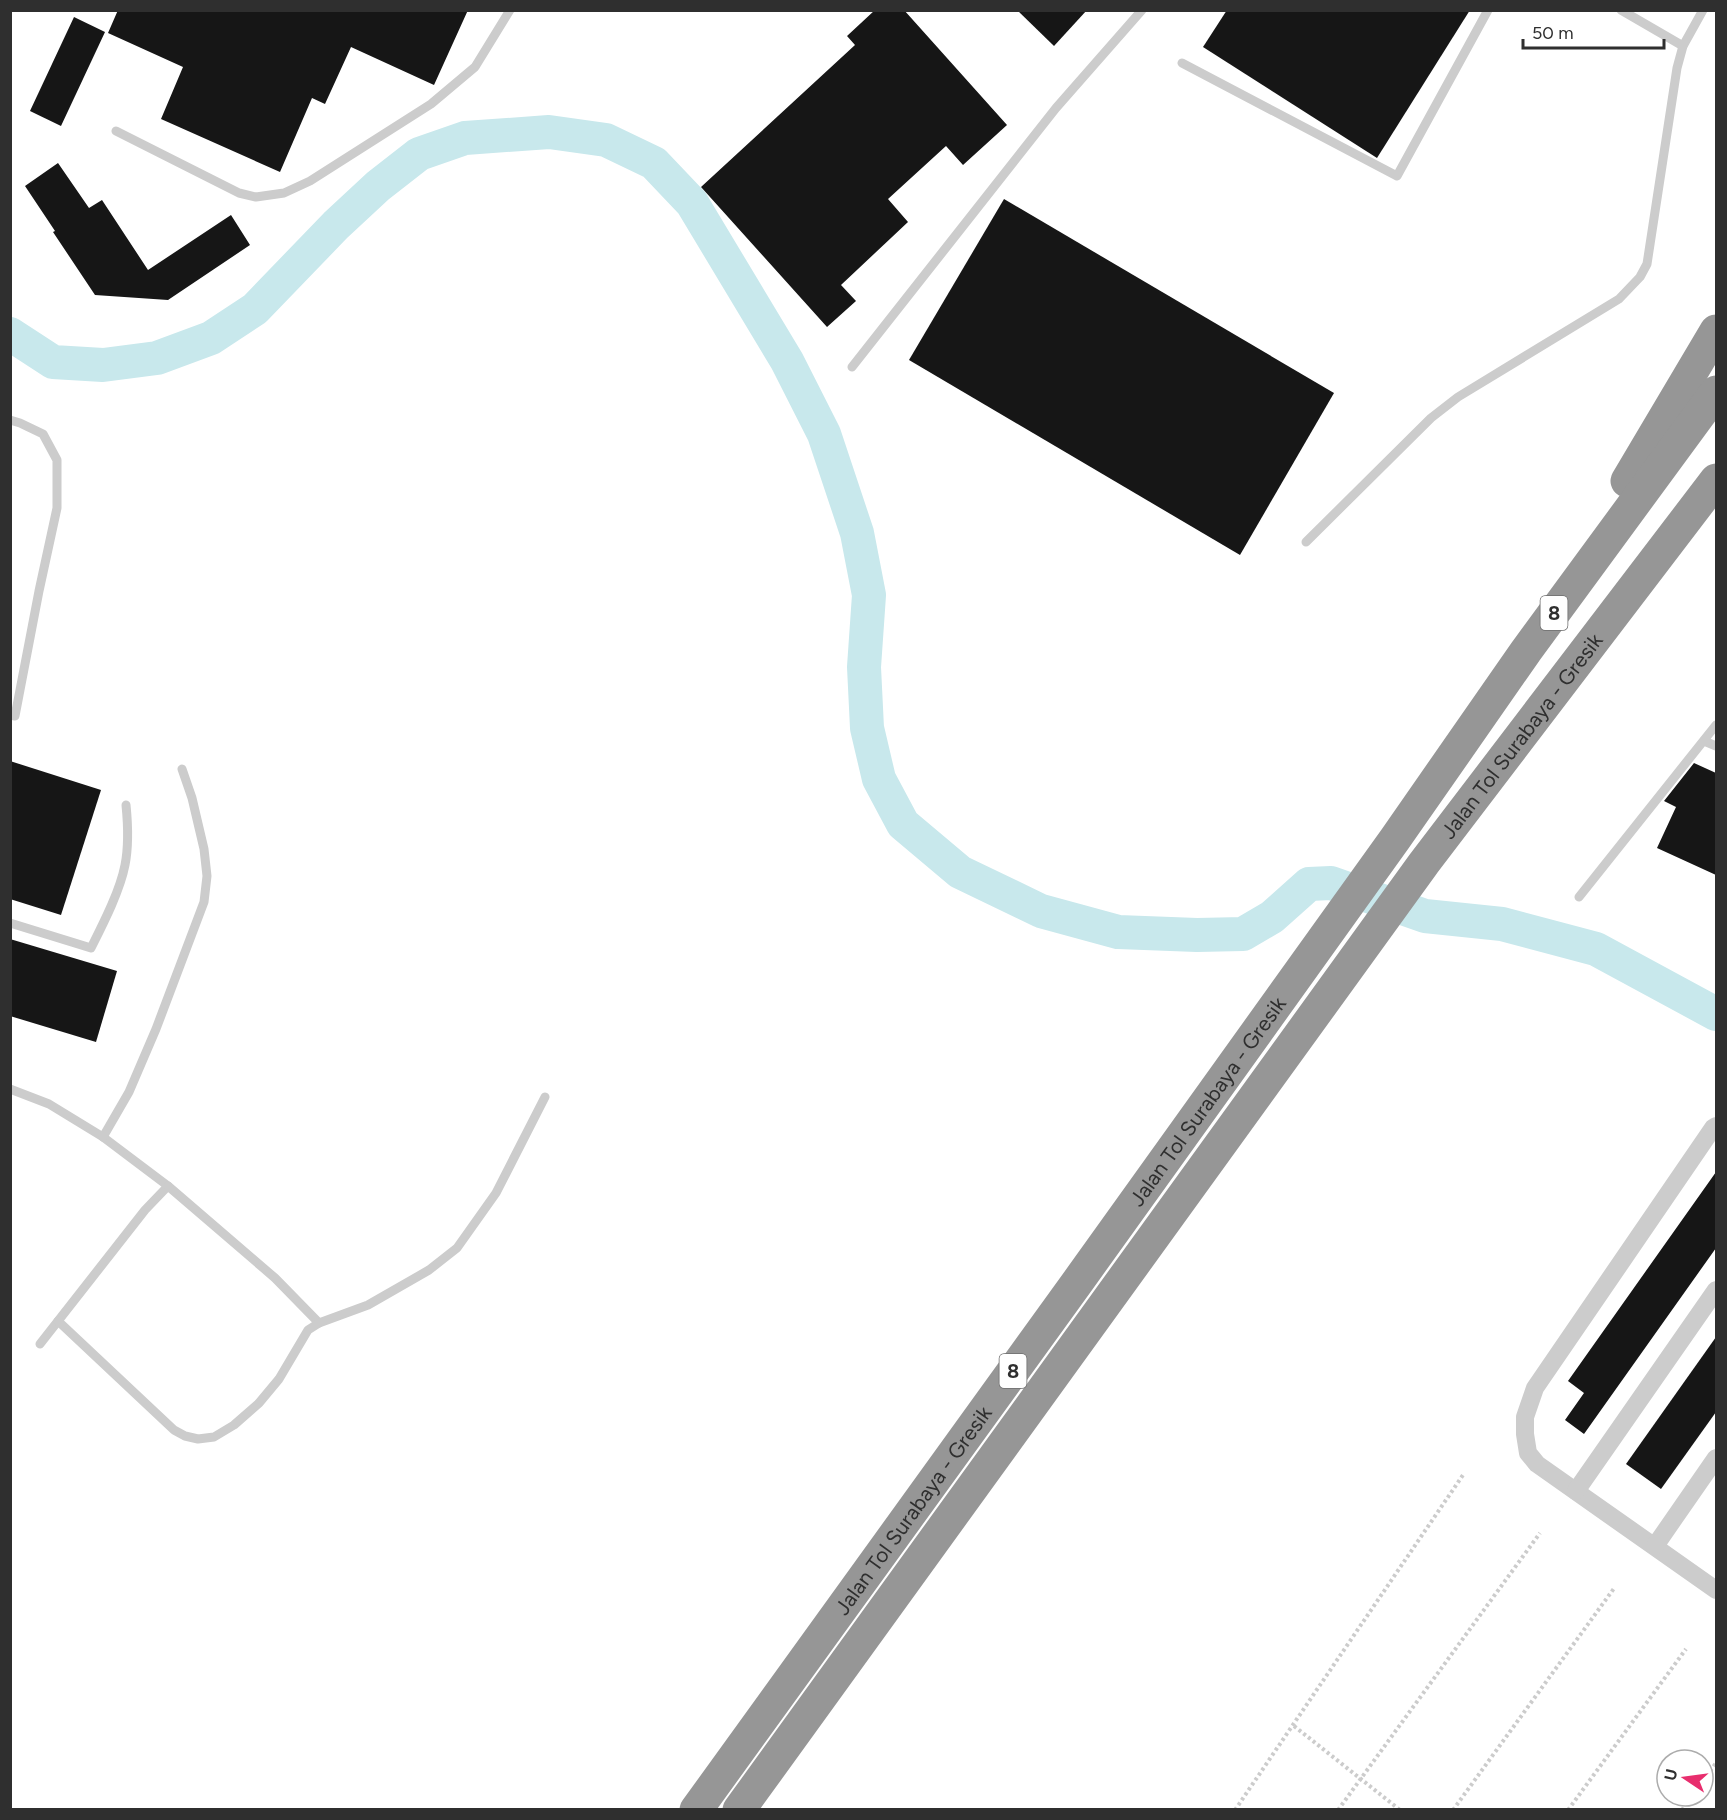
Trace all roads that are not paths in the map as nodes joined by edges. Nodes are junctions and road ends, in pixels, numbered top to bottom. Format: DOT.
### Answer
graph roads {
  1 [pos="510,10"];
  2 [pos="1142,10"];
  3 [pos="1488,10"];
  4 [pos="1621,10"];
  5 [pos="1703,10"];
  6 [pos="1683,46"];
  7 [pos="1182,63"];
  8 [pos="116,131"];
  9 [pos="1716,331"];
  10 [pos="852,367"];
  11 [pos="1716,392"];
  12 [pos="10,420"];
  13 [pos="1716,480"];
  14 [pos="1306,542"];
  15 [pos="1526,651"];
  16 [pos="10,715"];
  17 [pos="1716,724"];
  18 [pos="1704,741"];
  19 [pos="1716,746"];
  20 [pos="182,769"];
  21 [pos="126,805"];
  22 [pos="1579,897"];
  23 [pos="10,923"];
  24 [pos="11,1090"];
  25 [pos="545,1097"];
  26 [pos="1716,1126"];
  27 [pos="103,1137"];
  28 [pos="168,1186"];
  29 [pos="1716,1290"];
  30 [pos="58,1322"];
  31 [pos="319,1323"];
  32 [pos="40,1344"];
  33 [pos="1716,1458"];
  34 [pos="1576,1491"];
  35 [pos="1655,1546"];
  36 [pos="1716,1590"];
  37 [pos="696,1809"];
  38 [pos="739,1809"];
  1 -- 8 [label="lane"];
  2 -- 10 [label="lane"];
  3 -- 7 [label="lane"];
  4 -- 6 [label="lane"];
  5 -- 6 [label="lane"];
  6 -- 14 [label="lane"];
  9 -- 15 [label="highway"];
  11 -- 15 [label="highway, Jalan Tol Surabaya - Gresik / 8"];
  12 -- 16 [label="lane"];
  13 -- 38 [label="highway, Jalan Tol Surabaya - Gresik / 8"];
  15 -- 37 [label="highway, Jalan Tol Surabaya - Gresik / 8"];
  17 -- 18 [label="lane"];
  18 -- 19 [label="lane"];
  18 -- 22 [label="lane"];
  20 -- 27 [label="lane"];
  21 -- 23 [label="lane"];
  24 -- 27 [label="lane"];
  25 -- 31 [label="lane"];
  26 -- 34 [label="street"];
  27 -- 28 [label="lane"];
  28 -- 30 [label="lane"];
  28 -- 31 [label="lane"];
  29 -- 34 [label="street"];
  30 -- 31 [label="lane"];
  30 -- 32 [label="lane"];
  33 -- 35 [label="street"];
  34 -- 35 [label="street"];
  35 -- 36 [label="street"];
}
